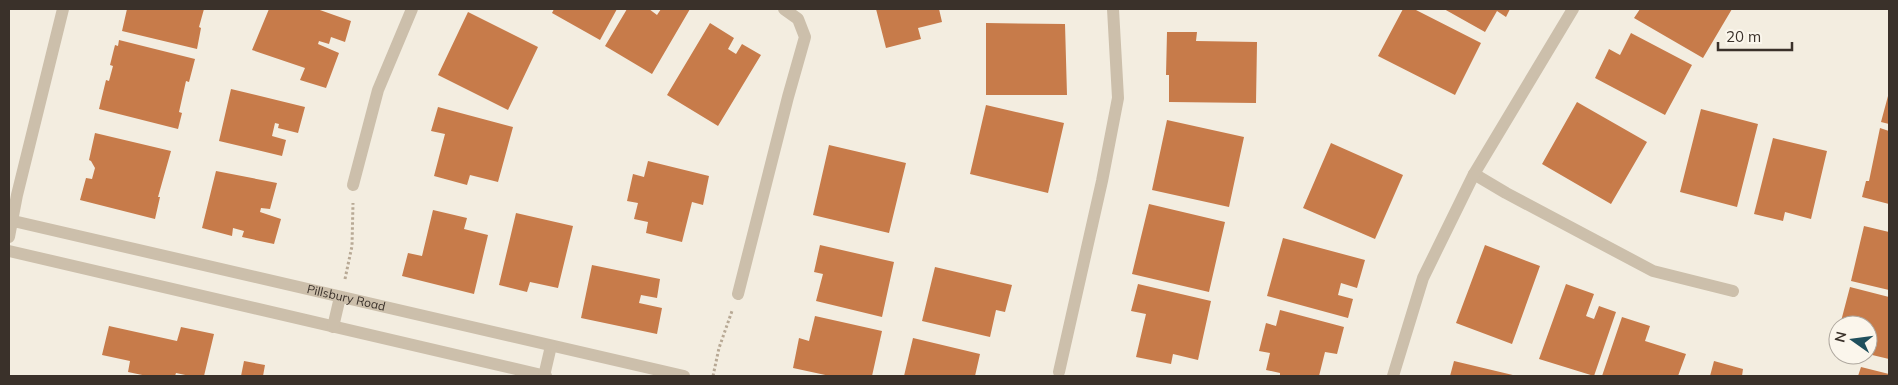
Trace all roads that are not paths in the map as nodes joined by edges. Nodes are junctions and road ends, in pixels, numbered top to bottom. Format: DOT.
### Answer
graph roads {
  1 [pos="63,9"];
  2 [pos="412,9"];
  3 [pos="784,9"];
  4 [pos="1113,9"];
  5 [pos="1573,9"];
  6 [pos="1474,174"];
  7 [pos="353,185"];
  8 [pos="10,220"];
  9 [pos="9,237"];
  10 [pos="9,251"];
  11 [pos="1733,291"];
  12 [pos="738,294"];
  13 [pos="340,298"];
  14 [pos="333,326"];
  15 [pos="551,346"];
  16 [pos="1059,372"];
  17 [pos="545,376"];
  18 [pos="684,376"];
  19 [pos="1393,376"];
  1 -- 8 [label="street"];
  2 -- 7 [label="street"];
  3 -- 12 [label="street"];
  4 -- 16 [label="street"];
  5 -- 6 [label="street"];
  6 -- 11 [label="street"];
  6 -- 19 [label="street"];
  8 -- 9 [label="street"];
  8 -- 13 [label="street, Pillsbury Road"];
  10 -- 14 [label="street"];
  13 -- 14 [label="street"];
  13 -- 15 [label="street, Pillsbury Road"];
  14 -- 17 [label="street"];
  15 -- 17 [label="street"];
  15 -- 18 [label="street, Pillsbury Road"];
}
